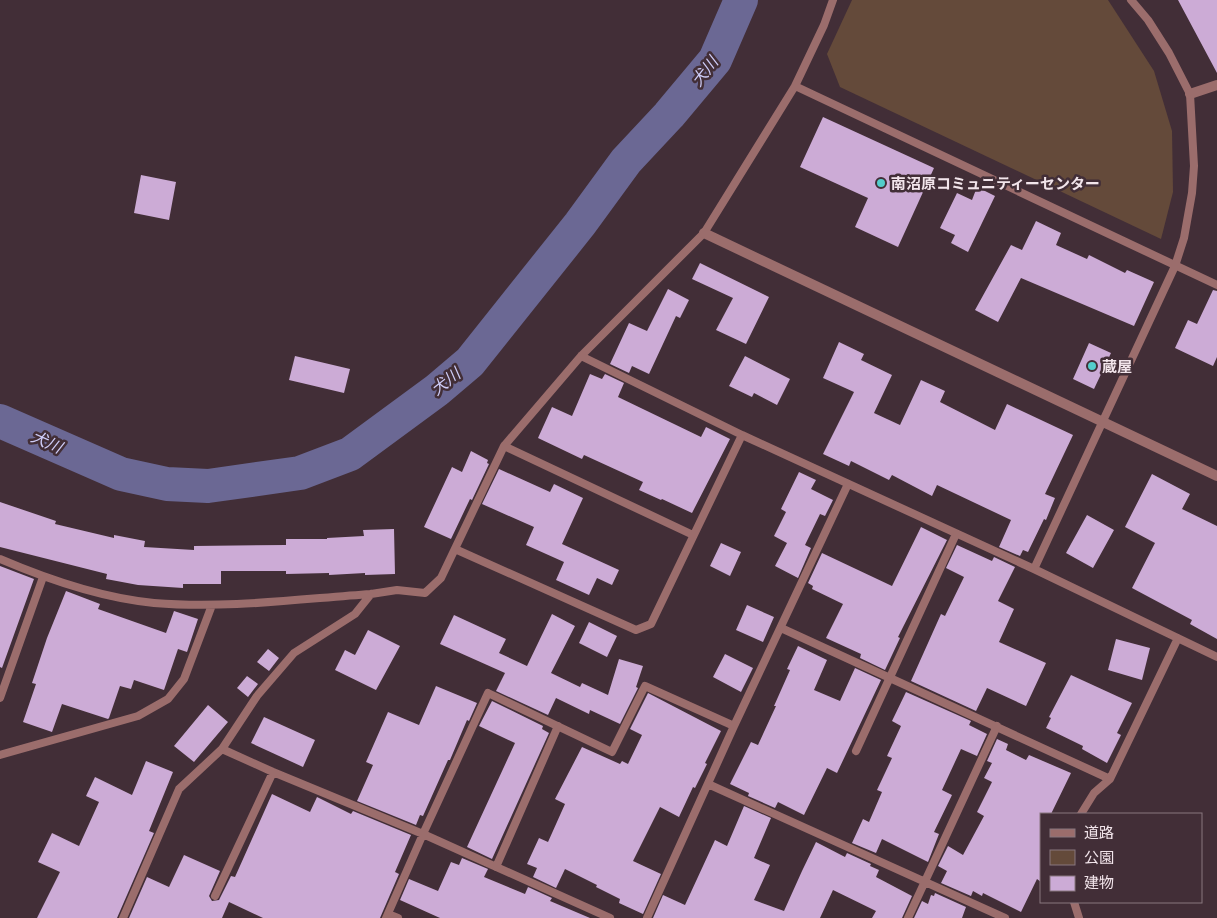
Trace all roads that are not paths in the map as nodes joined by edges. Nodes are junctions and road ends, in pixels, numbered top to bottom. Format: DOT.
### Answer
graph roads {
  1 [pos="833,0"];
  2 [pos="1131,0"];
  3 [pos="1217,85"];
  4 [pos="795,86"];
  5 [pos="1190,94"];
  6 [pos="704,233"];
  7 [pos="1175,266"];
  8 [pos="1217,285"];
  9 [pos="581,356"];
  10 [pos="1102,422"];
  11 [pos="742,435"];
  12 [pos="504,446"];
  13 [pos="1217,476"];
  14 [pos="848,484"];
  15 [pos="956,534"];
  16 [pos="693,535"];
  17 [pos="455,549"];
  18 [pos="0,559"];
  19 [pos="1034,569"];
  20 [pos="43,577"];
  21 [pos="371,594"];
  22 [pos="212,605"];
  23 [pos="781,628"];
  24 [pos="1178,638"];
  25 [pos="1217,657"];
  26 [pos="890,677"];
  27 [pos="0,698"];
  28 [pos="558,726"];
  29 [pos="734,726"];
  30 [pos="997,726"];
  31 [pos="222,749"];
  32 [pos="856,751"];
  33 [pos="0,755"];
  34 [pos="273,772"];
  35 [pos="1110,779"];
  36 [pos="708,784"];
  37 [pos="1082,813"];
  38 [pos="423,834"];
  39 [pos="496,867"];
  40 [pos="925,882"];
  41 [pos="215,896"];
  42 [pos="1074,903"];
  43 [pos="387,916"];
  44 [pos="123,918"];
  45 [pos="398,918"];
  46 [pos="610,918"];
  47 [pos="647,918"];
  48 [pos="908,918"];
  49 [pos="1005,918"];
  50 [pos="1079,918"];
  1 -- 4 [label="lane"];
  2 -- 5 [label="lane"];
  3 -- 5 [label="street"];
  4 -- 6 [label="lane"];
  4 -- 7 [label="lane"];
  5 -- 7 [label="lane"];
  6 -- 9 [label="lane"];
  6 -- 10 [label="street"];
  7 -- 8 [label="lane"];
  7 -- 10 [label="lane"];
  9 -- 11 [label="lane"];
  9 -- 12 [label="lane"];
  10 -- 13 [label="street"];
  10 -- 19 [label="lane"];
  11 -- 14 [label="lane"];
  11 -- 16 [label="lane"];
  12 -- 16 [label="lane"];
  12 -- 17 [label="lane"];
  14 -- 15 [label="lane"];
  14 -- 23 [label="lane"];
  15 -- 19 [label="lane"];
  15 -- 26 [label="lane"];
  16 -- 17 [label="lane"];
  17 -- 21 [label="lane"];
  18 -- 20 [label="lane"];
  19 -- 24 [label="lane"];
  20 -- 22 [label="lane"];
  20 -- 27 [label="lane"];
  21 -- 22 [label="lane"];
  21 -- 31 [label="lane"];
  22 -- 33 [label="lane"];
  23 -- 26 [label="lane"];
  23 -- 29 [label="lane"];
  24 -- 25 [label="lane"];
  24 -- 35 [label="lane"];
  26 -- 30 [label="lane"];
  26 -- 32 [label="lane"];
  28 -- 29 [label="lane"];
  28 -- 38 [label="lane"];
  28 -- 39 [label="lane"];
  29 -- 36 [label="lane"];
  30 -- 35 [label="lane"];
  30 -- 40 [label="lane"];
  31 -- 34 [label="lane"];
  31 -- 44 [label="lane"];
  34 -- 38 [label="lane"];
  34 -- 41 [label="lane"];
  35 -- 37 [label="lane"];
  36 -- 40 [label="lane"];
  36 -- 47 [label="lane"];
  38 -- 39 [label="lane"];
  38 -- 43 [label="lane"];
  39 -- 46 [label="lane"];
  40 -- 48 [label="lane"];
  40 -- 49 [label="lane"];
  42 -- 50 [label="lane"];
  43 -- 45 [label="lane"];
}
